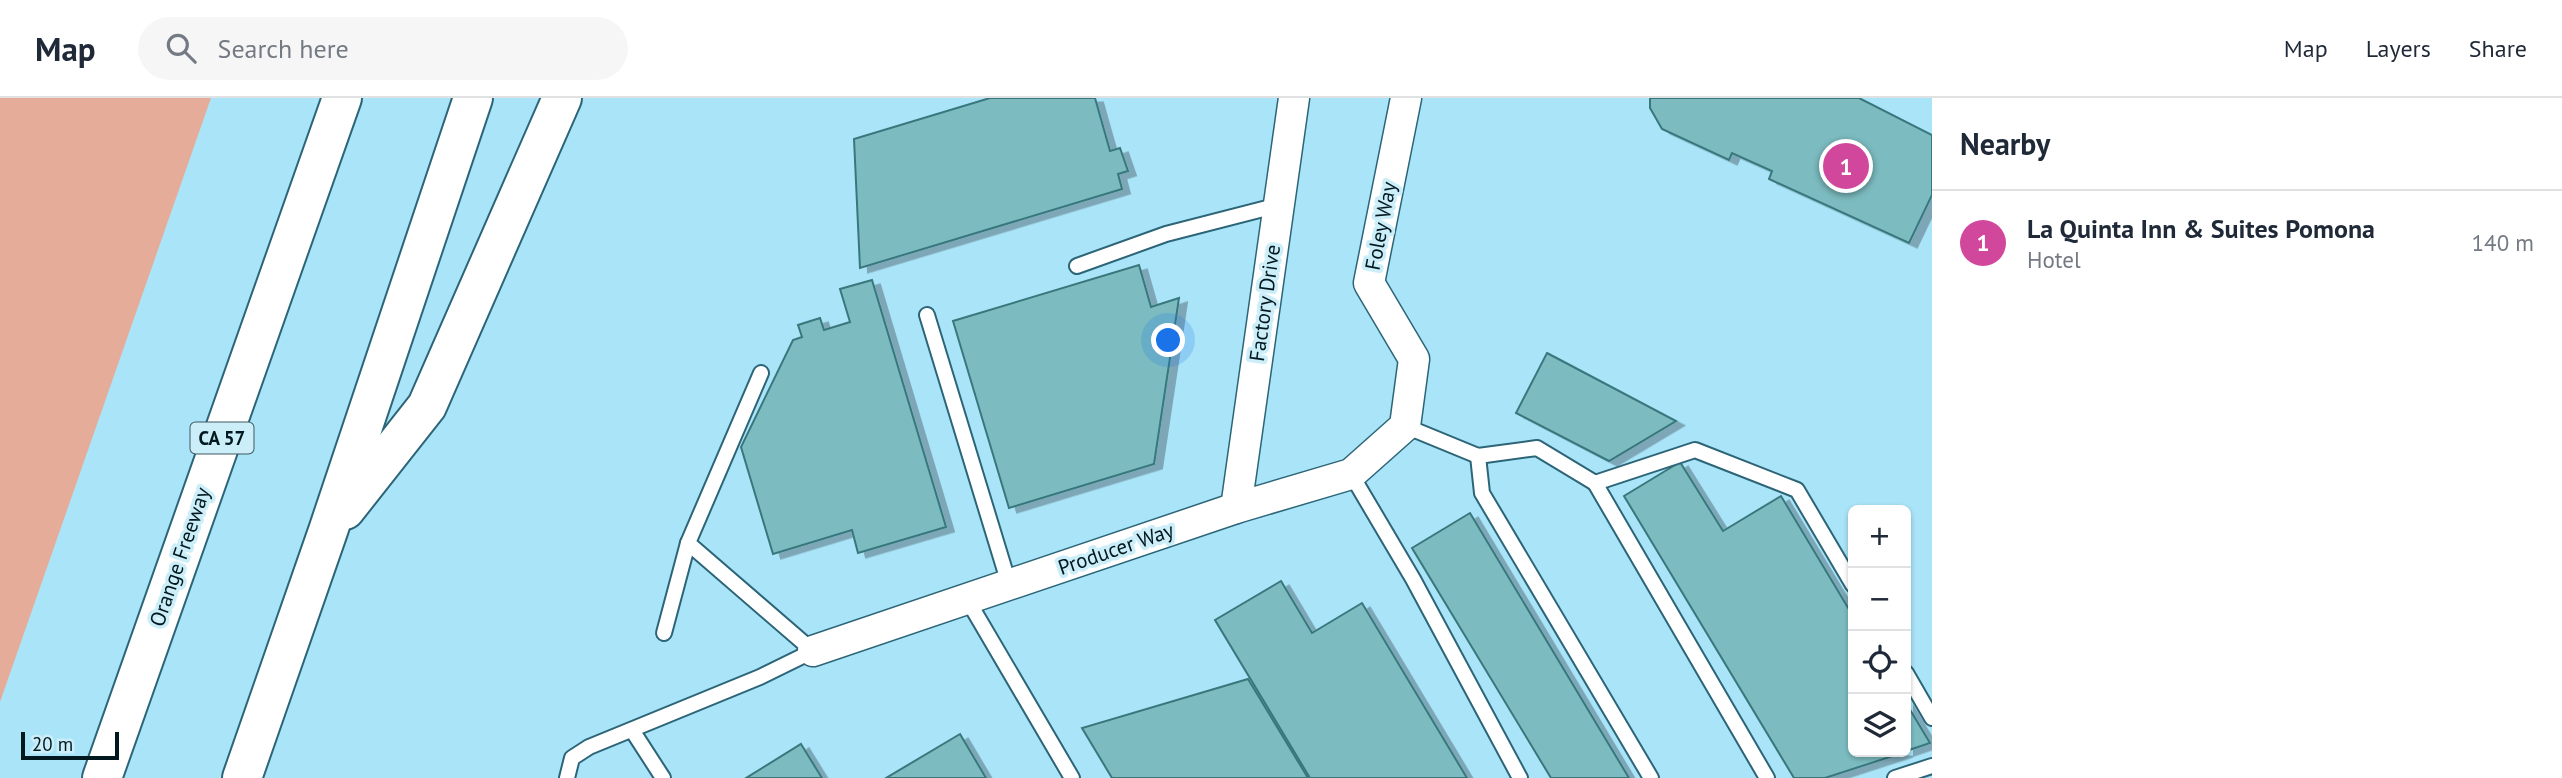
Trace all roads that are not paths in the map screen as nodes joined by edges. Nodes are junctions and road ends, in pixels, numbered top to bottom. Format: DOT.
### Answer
graph roads {
  1 [pos="342,98"];
  2 [pos="473,98"];
  3 [pos="562,98"];
  4 [pos="1294,98"];
  5 [pos="1406,98"];
  6 [pos="1279,205"];
  7 [pos="1077,266"];
  8 [pos="927,315"];
  9 [pos="761,373"];
  10 [pos="1405,426"];
  11 [pos="1478,456"];
  12 [pos="1351,474"];
  13 [pos="1595,483"];
  14 [pos="1236,508"];
  15 [pos="328,531"];
  16 [pos="688,543"];
  17 [pos="1848,577"];
  18 [pos="1009,584"];
  19 [pos="967,599"];
  20 [pos="664,633"];
  21 [pos="813,651"];
  22 [pos="1911,682"];
  23 [pos="1932,718"];
  24 [pos="632,730"];
  25 [pos="1932,766"];
  26 [pos="102,778"];
  27 [pos="242,778"];
  28 [pos="566,778"];
  29 [pos="663,778"];
  30 [pos="1072,778"];
  31 [pos="1520,778"];
  32 [pos="1651,778"];
  33 [pos="1767,778"];
  34 [pos="1895,778"];
  1 -- 26 [label="highway, Orange Freeway / CA 57"];
  2 -- 15 [label="highway"];
  3 -- 15 [label="highway"];
  4 -- 6 [label="street, Factory Drive"];
  5 -- 10 [label="street, Foley Way"];
  6 -- 7 [label="lane"];
  6 -- 14 [label="street, Factory Drive"];
  8 -- 18 [label="lane"];
  9 -- 16 [label="lane"];
  10 -- 11 [label="lane"];
  10 -- 12 [label="street, Producer Way"];
  11 -- 13 [label="lane"];
  11 -- 32 [label="lane"];
  12 -- 14 [label="street, Producer Way"];
  12 -- 31 [label="lane"];
  13 -- 17 [label="lane"];
  13 -- 33 [label="lane"];
  14 -- 18 [label="street, Producer Way"];
  15 -- 27 [label="highway"];
  16 -- 20 [label="lane"];
  16 -- 21 [label="lane"];
  18 -- 19 [label="street, Producer Way"];
  19 -- 21 [label="street, Producer Way"];
  19 -- 30 [label="lane"];
  21 -- 24 [label="lane"];
  22 -- 23 [label="lane"];
  24 -- 28 [label="lane"];
  24 -- 29 [label="lane"];
  25 -- 34 [label="lane"];
}
